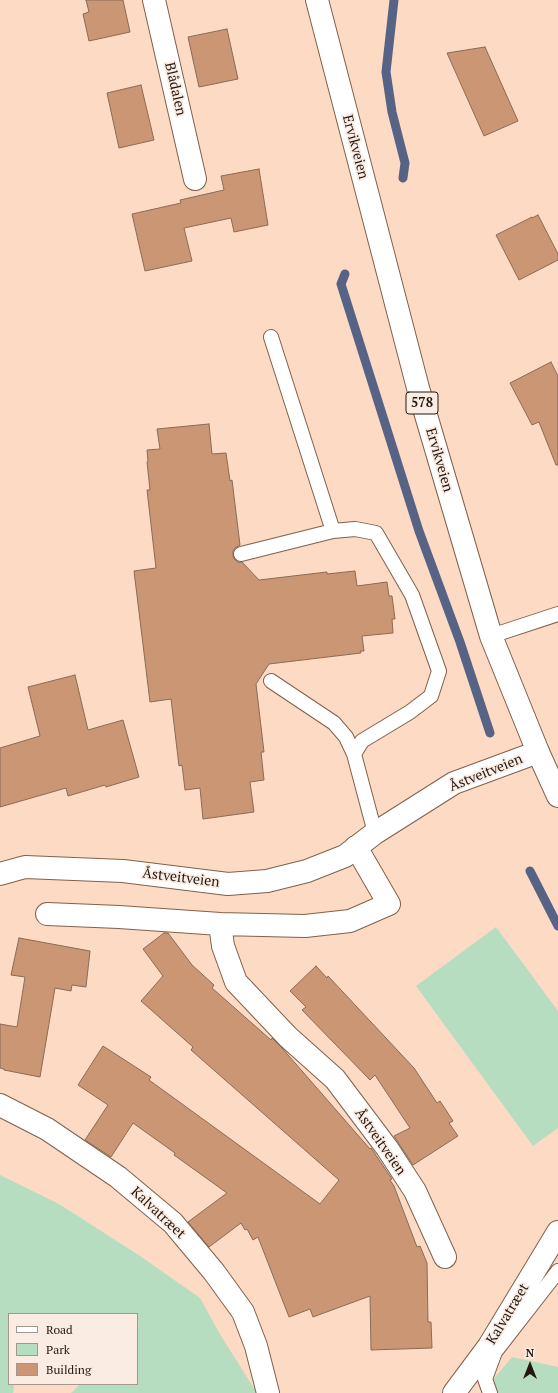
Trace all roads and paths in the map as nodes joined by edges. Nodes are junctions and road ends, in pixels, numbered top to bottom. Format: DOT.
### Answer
graph roads {
  1 [pos="154,0"];
  2 [pos="317,0"];
  3 [pos="195,179"];
  4 [pos="271,338"];
  5 [pos="333,531"];
  6 [pos="241,554"];
  7 [pos="558,614"];
  8 [pos="491,636"];
  9 [pos="271,681"];
  10 [pos="538,752"];
  11 [pos="354,754"];
  12 [pos="558,796"];
  13 [pos="375,833"];
  14 [pos="356,848"];
  15 [pos="0,874"];
  16 [pos="47,914"];
  17 [pos="220,924"];
  18 [pos="0,1105"];
  19 [pos="415,1191"];
  20 [pos="439,1205"];
  21 [pos="558,1234"];
  22 [pos="445,1257"];
  23 [pos="558,1271"];
  24 [pos="268,1393"];
  25 [pos="454,1393"];
  26 [pos="490,1393"];
  1 -- 3 [label="street, Blådalen"];
  2 -- 8 [label="street, Ervikveien / 578"];
  4 -- 5 [label="lane"];
  5 -- 6 [label="lane"];
  5 -- 11 [label="lane"];
  7 -- 8 [label="lane"];
  8 -- 10 [label="street, Ervikveien / 578"];
  9 -- 11 [label="lane"];
  10 -- 12 [label="street, Ervikveien / 578"];
  10 -- 13 [label="street, Åstveitveien"];
  11 -- 13 [label="lane"];
  13 -- 14 [label="street, Åstveitveien"];
  14 -- 15 [label="street, Åstveitveien"];
  14 -- 17 [label="street"];
  16 -- 17 [label="street"];
  17 -- 19 [label="street, Åstveitveien"];
  18 -- 24 [label="street, Kalvatræet"];
  19 -- 20 [label="street, Åstveitveien"];
  19 -- 22 [label="street, Åstveitveien"];
  21 -- 25 [label="street, Kalvatræet"];
  23 -- 26 [label="lane"];
}
